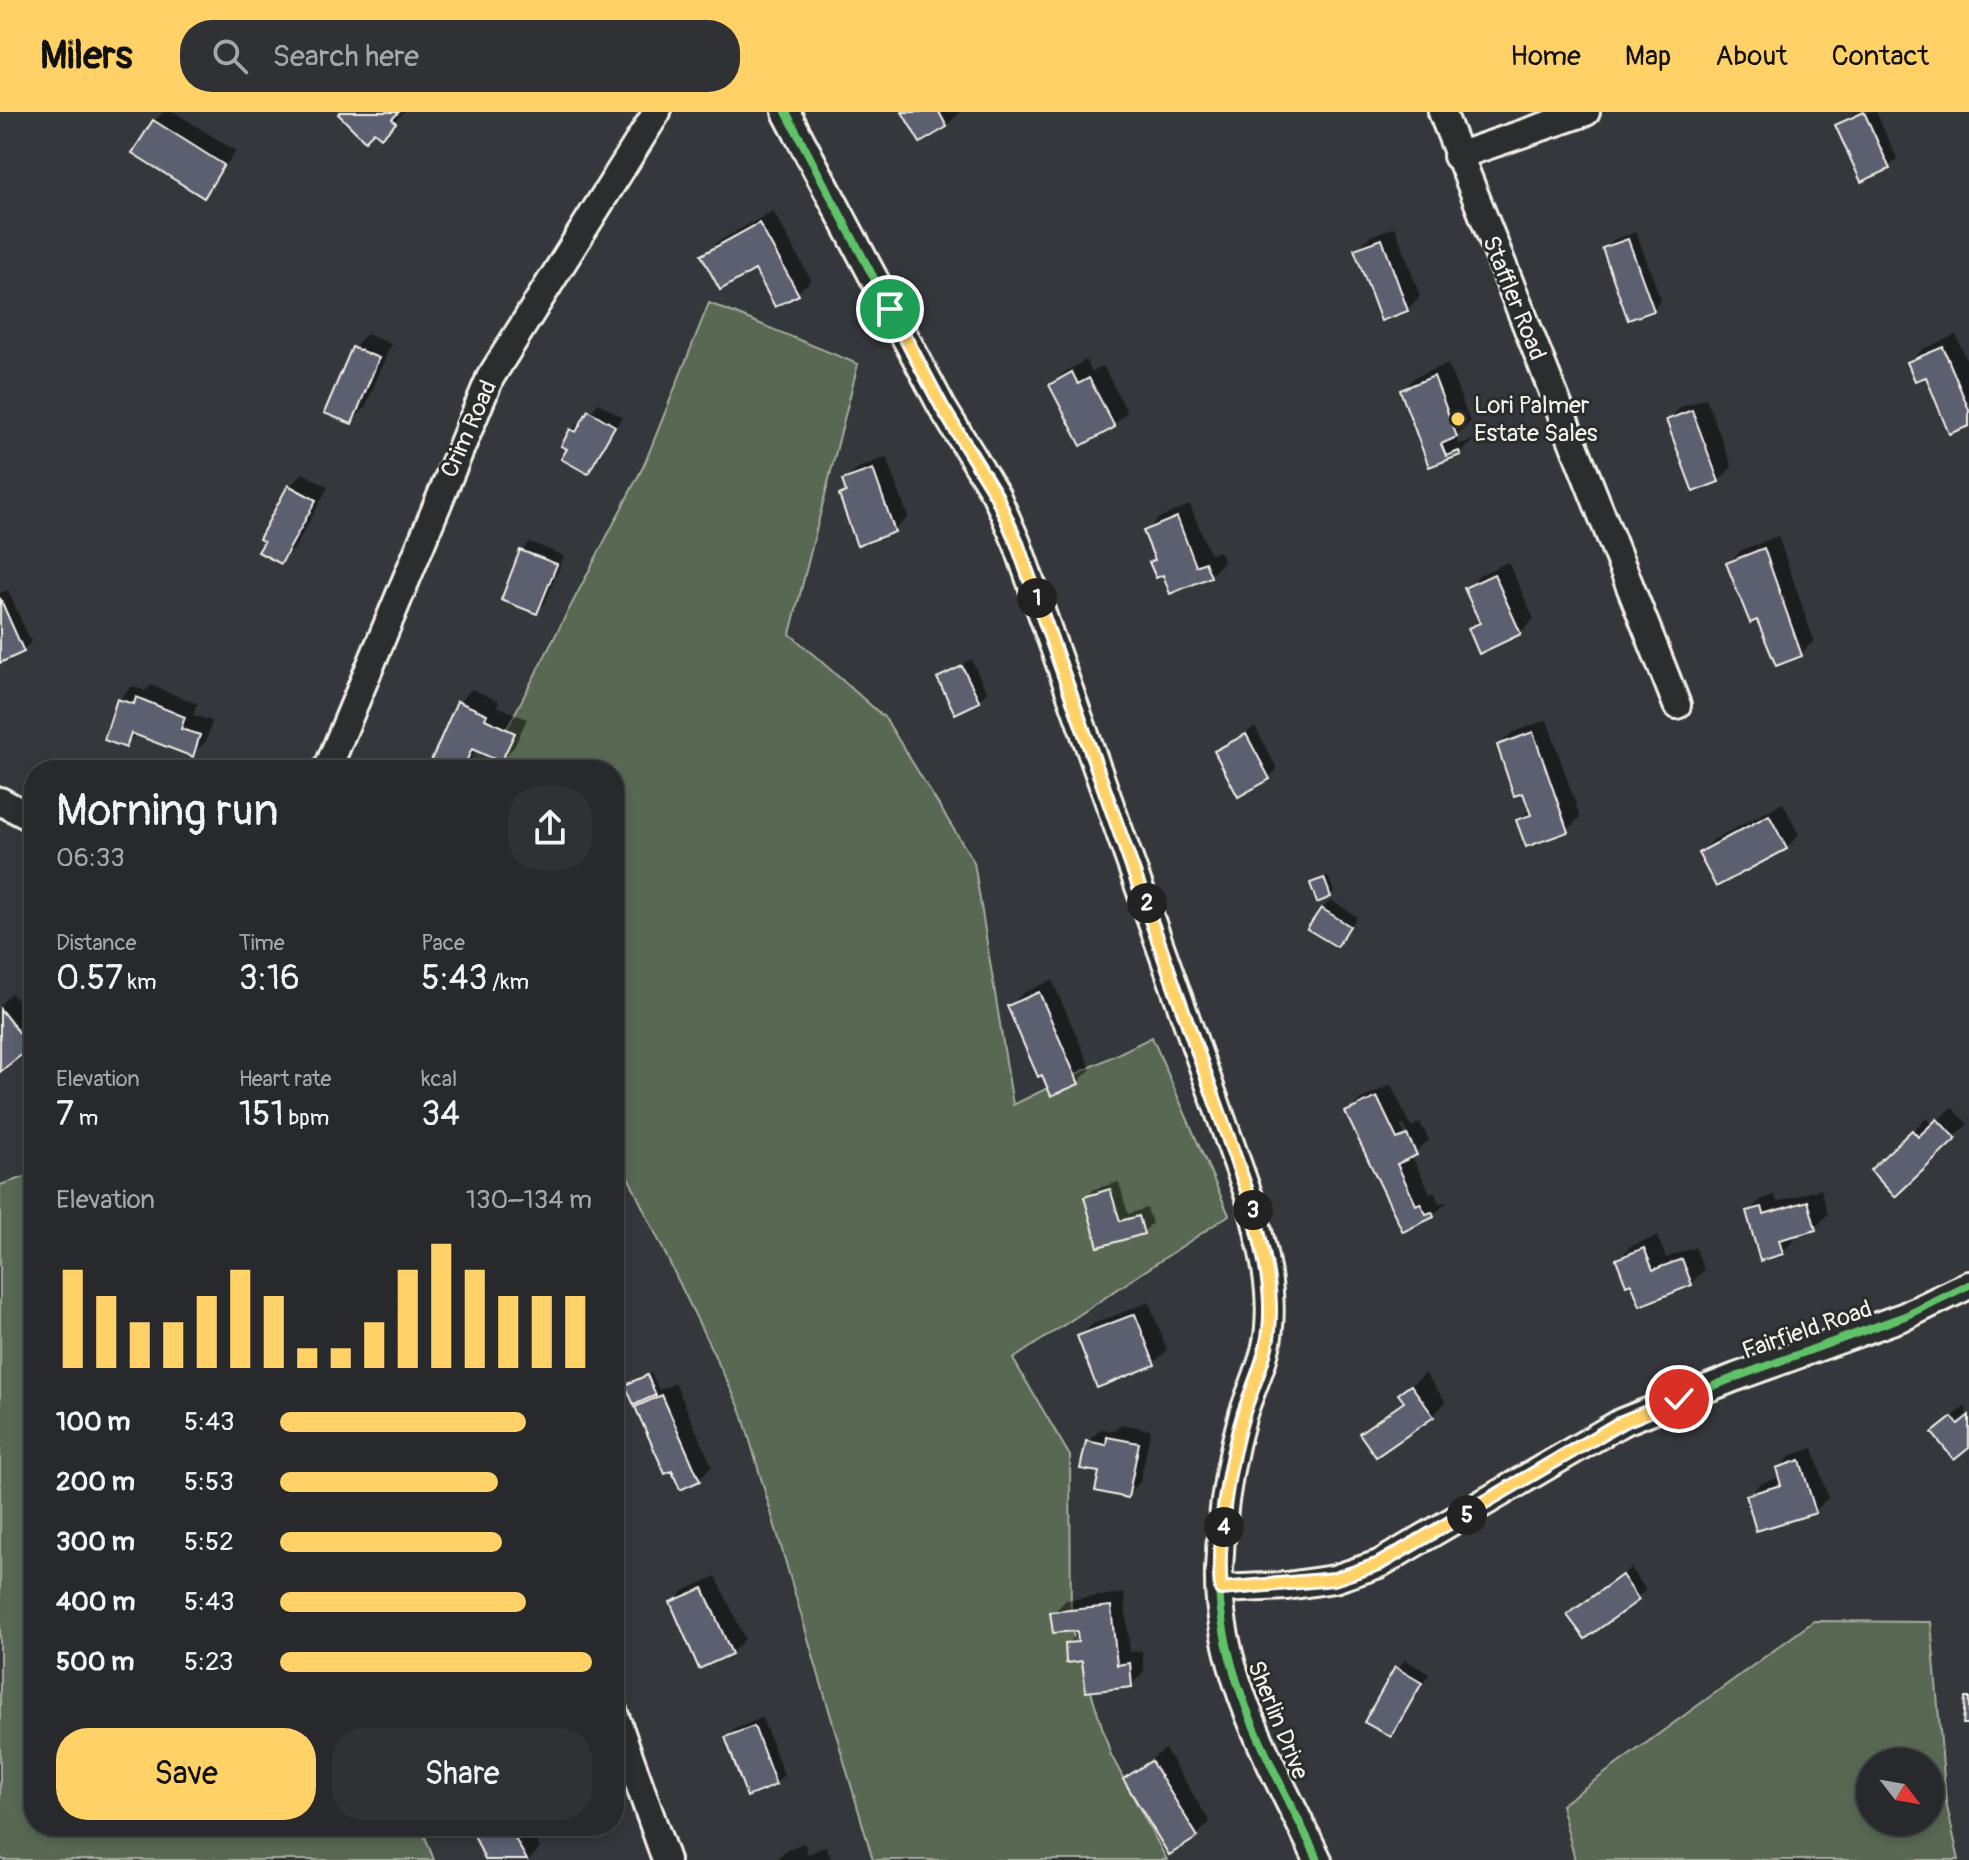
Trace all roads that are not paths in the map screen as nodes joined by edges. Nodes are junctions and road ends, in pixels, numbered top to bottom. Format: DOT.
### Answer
graph roads {
  1 [pos="657,112"];
  2 [pos="786,112"];
  3 [pos="1442,112"];
  4 [pos="1586,112"];
  5 [pos="1457,156"];
  6 [pos="1677,705"];
  7 [pos="331,760"];
  8 [pos="0,801"];
  9 [pos="24,814"];
  10 [pos="1969,1285"];
  11 [pos="1221,1589"];
  12 [pos="624,1741"];
  13 [pos="666,1860"];
  14 [pos="1318,1860"];
  1 -- 7 [label="street, Crim Road"];
  2 -- 11 [label="street, Sherlin Drive"];
  3 -- 5 [label="street, Staffler Road"];
  4 -- 5 [label="street"];
  5 -- 6 [label="street, Staffler Road"];
  8 -- 9 [label="street"];
  10 -- 11 [label="street, Fairfield Road"];
  11 -- 14 [label="street, Sherlin Drive"];
  12 -- 13 [label="street"];
}
